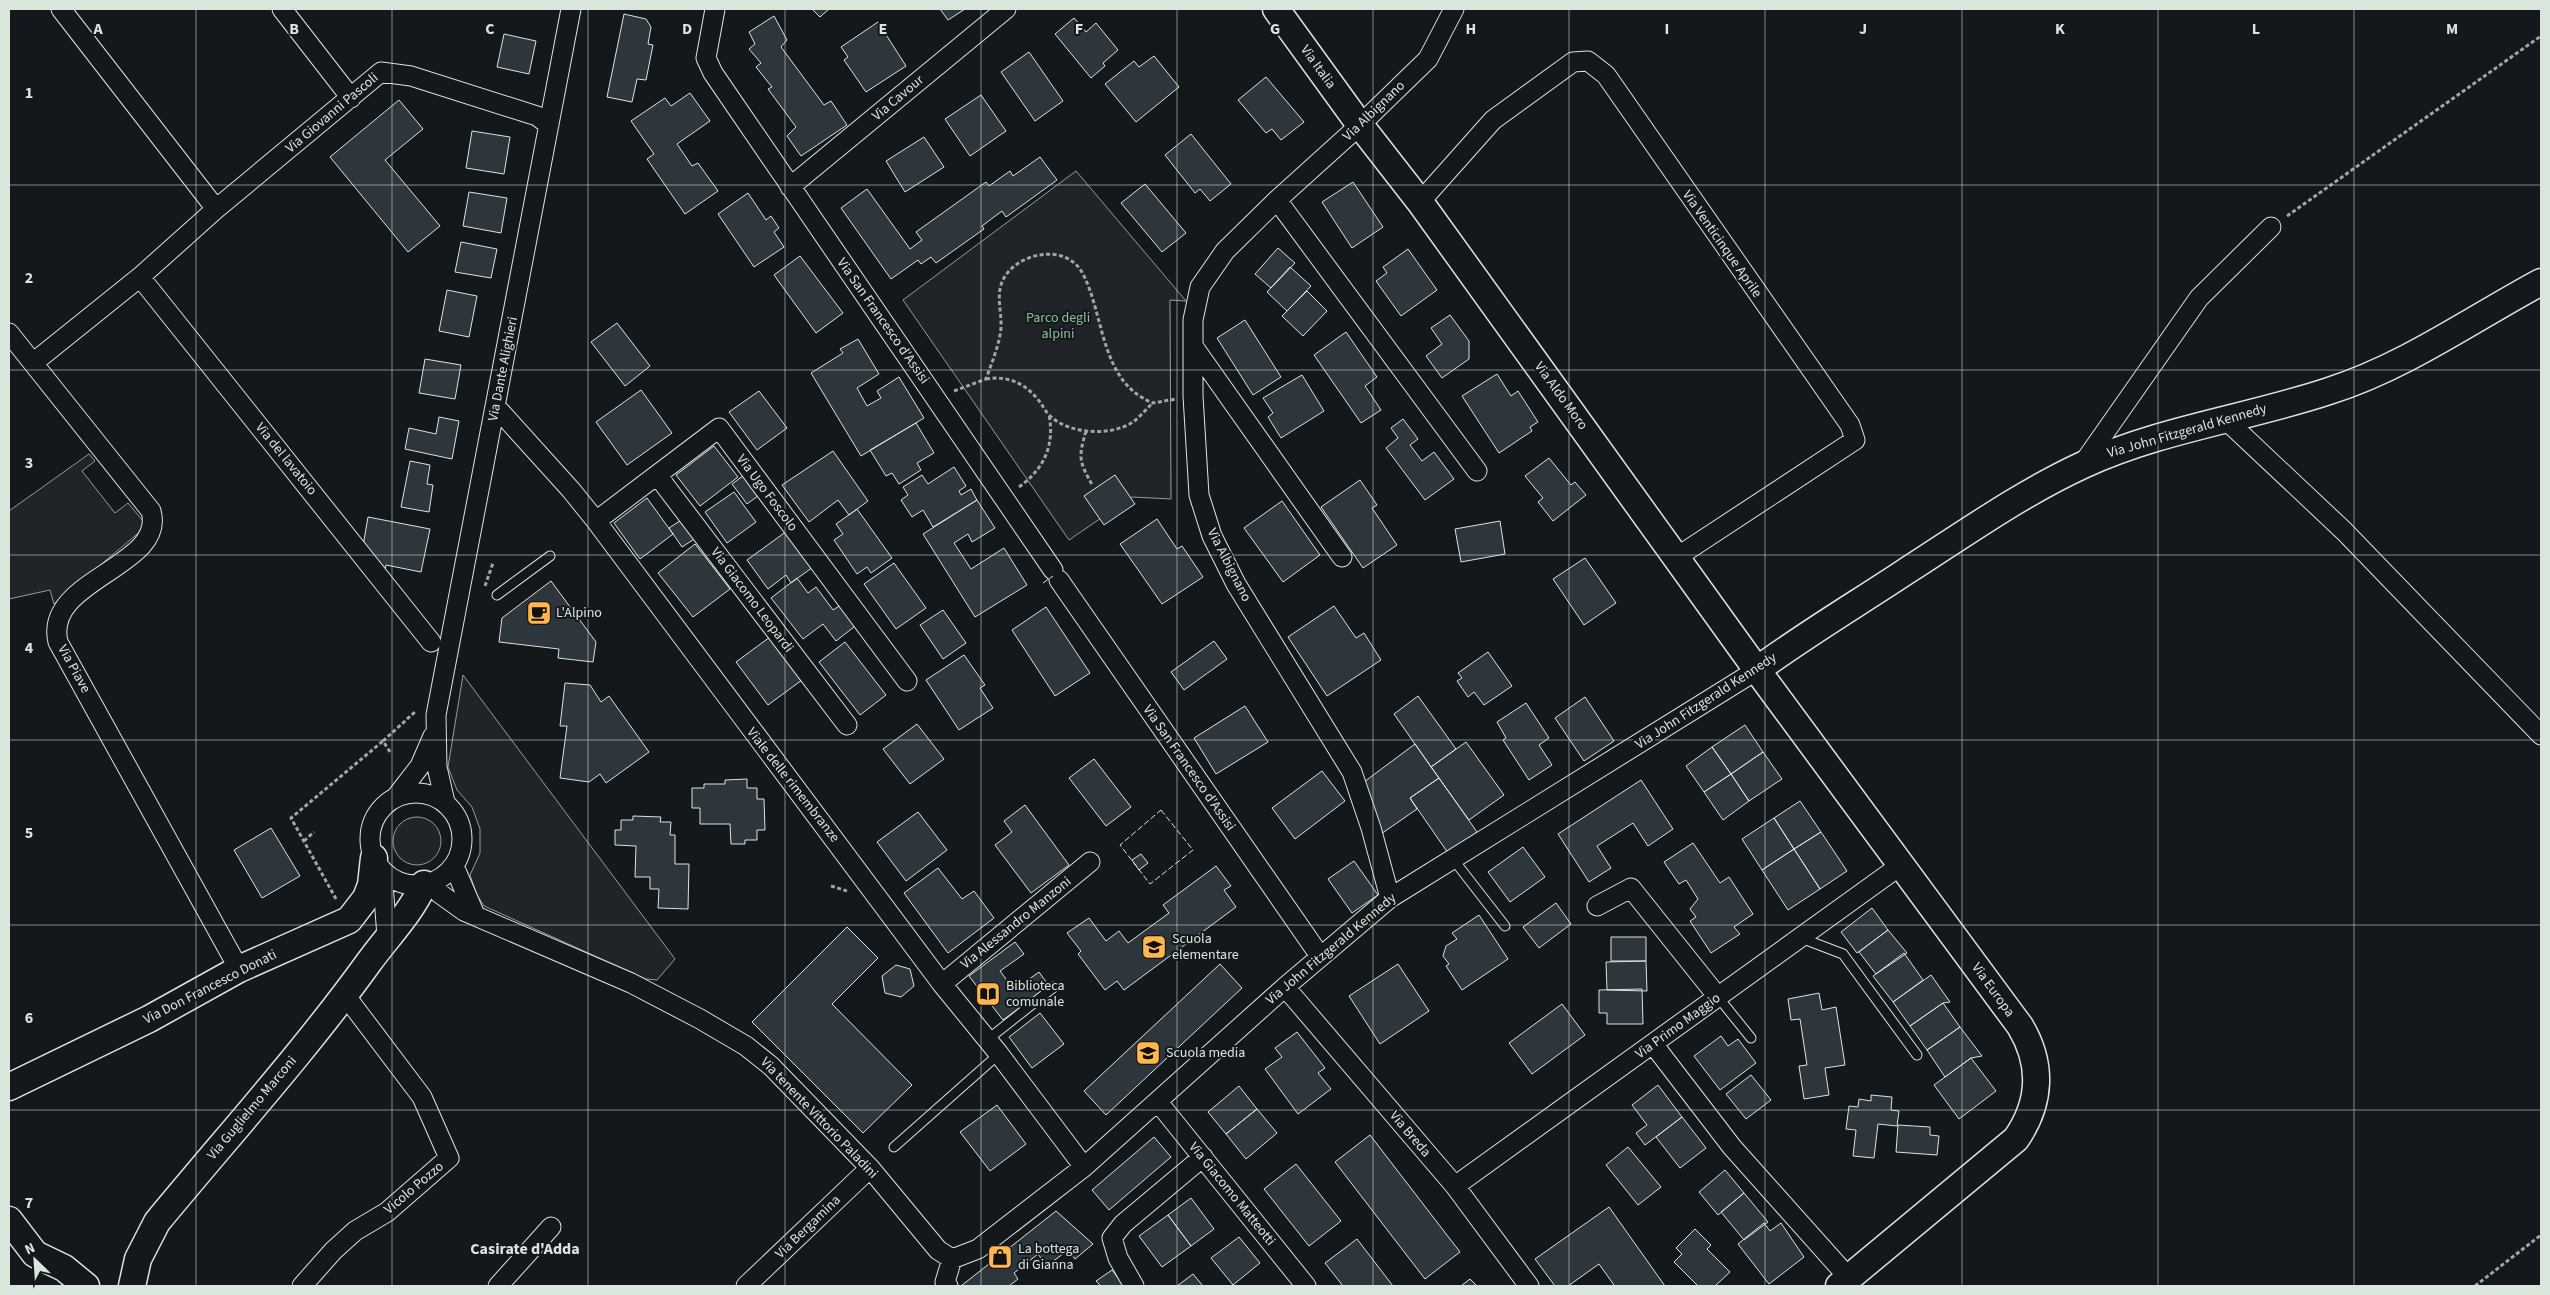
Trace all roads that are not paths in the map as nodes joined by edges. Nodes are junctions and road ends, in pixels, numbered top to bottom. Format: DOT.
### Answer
graph roads {
  1 [pos="61,9"];
  2 [pos="282,9"];
  3 [pos="715,9"];
  4 [pos="1006,9"];
  5 [pos="1276,9"];
  6 [pos="1454,9"];
  7 [pos="567,10"];
  8 [pos="351,98"];
  9 [pos="549,125"];
  10 [pos="1360,126"];
  11 [pos="790,187"];
  12 [pos="1277,200"];
  13 [pos="1420,202"];
  14 [pos="216,209"];
  15 [pos="2271,227"];
  16 [pos="140,277"];
  17 [pos="2541,282"];
  18 [pos="9,333"];
  19 [pos="1193,346"];
  20 [pos="33,364"];
  21 [pos="496,407"];
  22 [pos="2225,419"];
  23 [pos="2082,465"];
  24 [pos="1477,471"];
  25 [pos="657,475"];
  26 [pos="596,521"];
  27 [pos="550,556"];
  28 [pos="1342,557"];
  29 [pos="1677,557"];
  30 [pos="497,596"];
  31 [pos="431,642"];
  32 [pos="1757,670"];
  33 [pos="907,681"];
  34 [pos="846,725"];
  35 [pos="435,730"];
  36 [pos="2541,735"];
  37 [pos="396,797"];
  38 [pos="445,802"];
  39 [pos="1453,859"];
  40 [pos="1090,862"];
  41 [pos="378,864"];
  42 [pos="1902,865"];
  43 [pos="454,866"];
  44 [pos="427,884"];
  45 [pos="1390,898"];
  46 [pos="1597,906"];
  47 [pos="475,915"];
  48 [pos="1504,926"];
  49 [pos="387,937"];
  50 [pos="1801,938"];
  51 [pos="1320,956"];
  52 [pos="240,969"];
  53 [pos="942,984"];
  54 [pos="1054,987"];
  55 [pos="1285,987"];
  56 [pos="345,995"];
  57 [pos="1718,997"];
  58 [pos="1751,1038"];
  59 [pos="1653,1044"];
  60 [pos="993,1048"];
  61 [pos="1917,1054"];
  62 [pos="9,1087"];
  63 [pos="1158,1102"];
  64 [pos="894,1147"];
  65 [pos="1203,1158"];
  66 [pos="870,1168"];
  67 [pos="1084,1168"];
  68 [pos="1454,1186"];
  69 [pos="9,1220"];
  70 [pos="551,1227"];
  71 [pos="952,1259"];
  72 [pos="1844,1282"];
  73 [pos="945,1285"];
  74 [pos="86,1286"];
  75 [pos="132,1286"];
  76 [pos="302,1286"];
  77 [pos="498,1286"];
  78 [pos="746,1286"];
  79 [pos="1134,1286"];
  80 [pos="1306,1286"];
  81 [pos="1530,1286"];
  1 -- 14 [label="street"];
  2 -- 8 [label="street"];
  3 -- 11 [label="street, Via San Francesco d'Assisi"];
  4 -- 11 [label="street, Via Cavour"];
  5 -- 10 [label="street, Via Italia"];
  6 -- 10 [label="street, Via Albignano"];
  7 -- 9 [label="street, Via Dante Alighieri"];
  8 -- 9 [label="street, Via Giovanni Pascoli"];
  8 -- 14 [label="street, Via Giovanni Pascoli"];
  9 -- 21 [label="street, Via Dante Alighieri"];
  10 -- 12 [label="street, Via Albignano"];
  10 -- 13 [label="street, Via Aldo Moro"];
  11 -- 51 [label="street, Via San Francesco d'Assisi"];
  12 -- 19 [label="street, Via Albignano"];
  12 -- 24 [label="street"];
  13 -- 29 [label="street, Via Aldo Moro"];
  13 -- 29 [label="street, Via Venticinque Aprile"];
  14 -- 16 [label="street, Via Giovanni Pascoli"];
  15 -- 23 [label="street"];
  16 -- 20 [label="street, Via Giovanni Pascoli"];
  16 -- 31 [label="street, Via del lavatoio"];
  17 -- 22 [label="street, Via John Fitzgerald Kennedy"];
  18 -- 20 [label="street, Via Piave"];
  19 -- 28 [label="street"];
  19 -- 45 [label="street, Via Albignano"];
  20 -- 52 [label="street, Via Piave"];
  21 -- 26 [label="street, Viale delle rimembranze"];
  21 -- 35 [label="street, Via Dante Alighieri"];
  22 -- 23 [label="street, Via John Fitzgerald Kennedy"];
  22 -- 36 [label="street"];
  23 -- 32 [label="street, Via John Fitzgerald Kennedy"];
  25 -- 26 [label="street, Via Ugo Foscolo"];
  25 -- 33 [label="street, Via Ugo Foscolo"];
  25 -- 34 [label="street, Via Giacomo Leopardi"];
  26 -- 53 [label="street, Viale delle rimembranze"];
  27 -- 30 [label="lane"];
  29 -- 32 [label="street, Via Aldo Moro"];
  32 -- 39 [label="street, Via John Fitzgerald Kennedy"];
  32 -- 42 [label="street, Via Europa"];
  35 -- 37 [label="street, Via Dante Alighieri"];
  35 -- 38 [label="street, Via Dante Alighieri"];
  37 -- 38 [label="street"];
  37 -- 41 [label="street"];
  38 -- 43 [label="street"];
  39 -- 45 [label="street, Via John Fitzgerald Kennedy"];
  39 -- 48 [label="lane"];
  40 -- 53 [label="street, Via Alessandro Manzoni"];
  41 -- 44 [label="street"];
  41 -- 49 [label="street"];
  41 -- 52 [label="street, Via Don Francesco Donati"];
  42 -- 50 [label="street, Via Primo Maggio"];
  42 -- 72 [label="street, Via Europa"];
  43 -- 44 [label="street"];
  43 -- 47 [label="street"];
  44 -- 47 [label="street, Via tenente Vittorio Paladini"];
  44 -- 49 [label="street, Via Guglielmo Marconi"];
  45 -- 51 [label="street, Via John Fitzgerald Kennedy"];
  46 -- 57 [label="street"];
  47 -- 66 [label="street, Via tenente Vittorio Paladini"];
  49 -- 56 [label="street, Via Guglielmo Marconi"];
  50 -- 57 [label="street, Via Primo Maggio"];
  50 -- 61 [label="lane"];
  51 -- 55 [label="street, Via John Fitzgerald Kennedy"];
  52 -- 62 [label="street, Via Don Francesco Donati"];
  53 -- 60 [label="street, Viale delle rimembranze"];
  54 -- 60 [label="lane"];
  55 -- 63 [label="street, Via John Fitzgerald Kennedy"];
  55 -- 68 [label="street, Via Breda"];
  56 -- 75 [label="street, Via Guglielmo Marconi"];
  56 -- 76 [label="street, Vicolo Pozzo"];
  57 -- 58 [label="lane"];
  57 -- 59 [label="street, Via Primo Maggio"];
  59 -- 68 [label="street, Via Primo Maggio"];
  59 -- 72 [label="street"];
  60 -- 64 [label="lane"];
  60 -- 67 [label="street, Viale delle rimembranze"];
  63 -- 65 [label="street, Via Giacomo Matteotti"];
  63 -- 67 [label="street, Via John Fitzgerald Kennedy"];
  65 -- 79 [label="street"];
  65 -- 80 [label="street, Via Giacomo Matteotti"];
  66 -- 71 [label="street, Via tenente Vittorio Paladini"];
  66 -- 78 [label="street, Via Bergamina"];
  67 -- 71 [label="street, Via John Fitzgerald Kennedy"];
  68 -- 81 [label="street, Via Breda"];
  69 -- 74 [label="street"];
  70 -- 77 [label="street"];
  71 -- 73 [label="street"];
}
